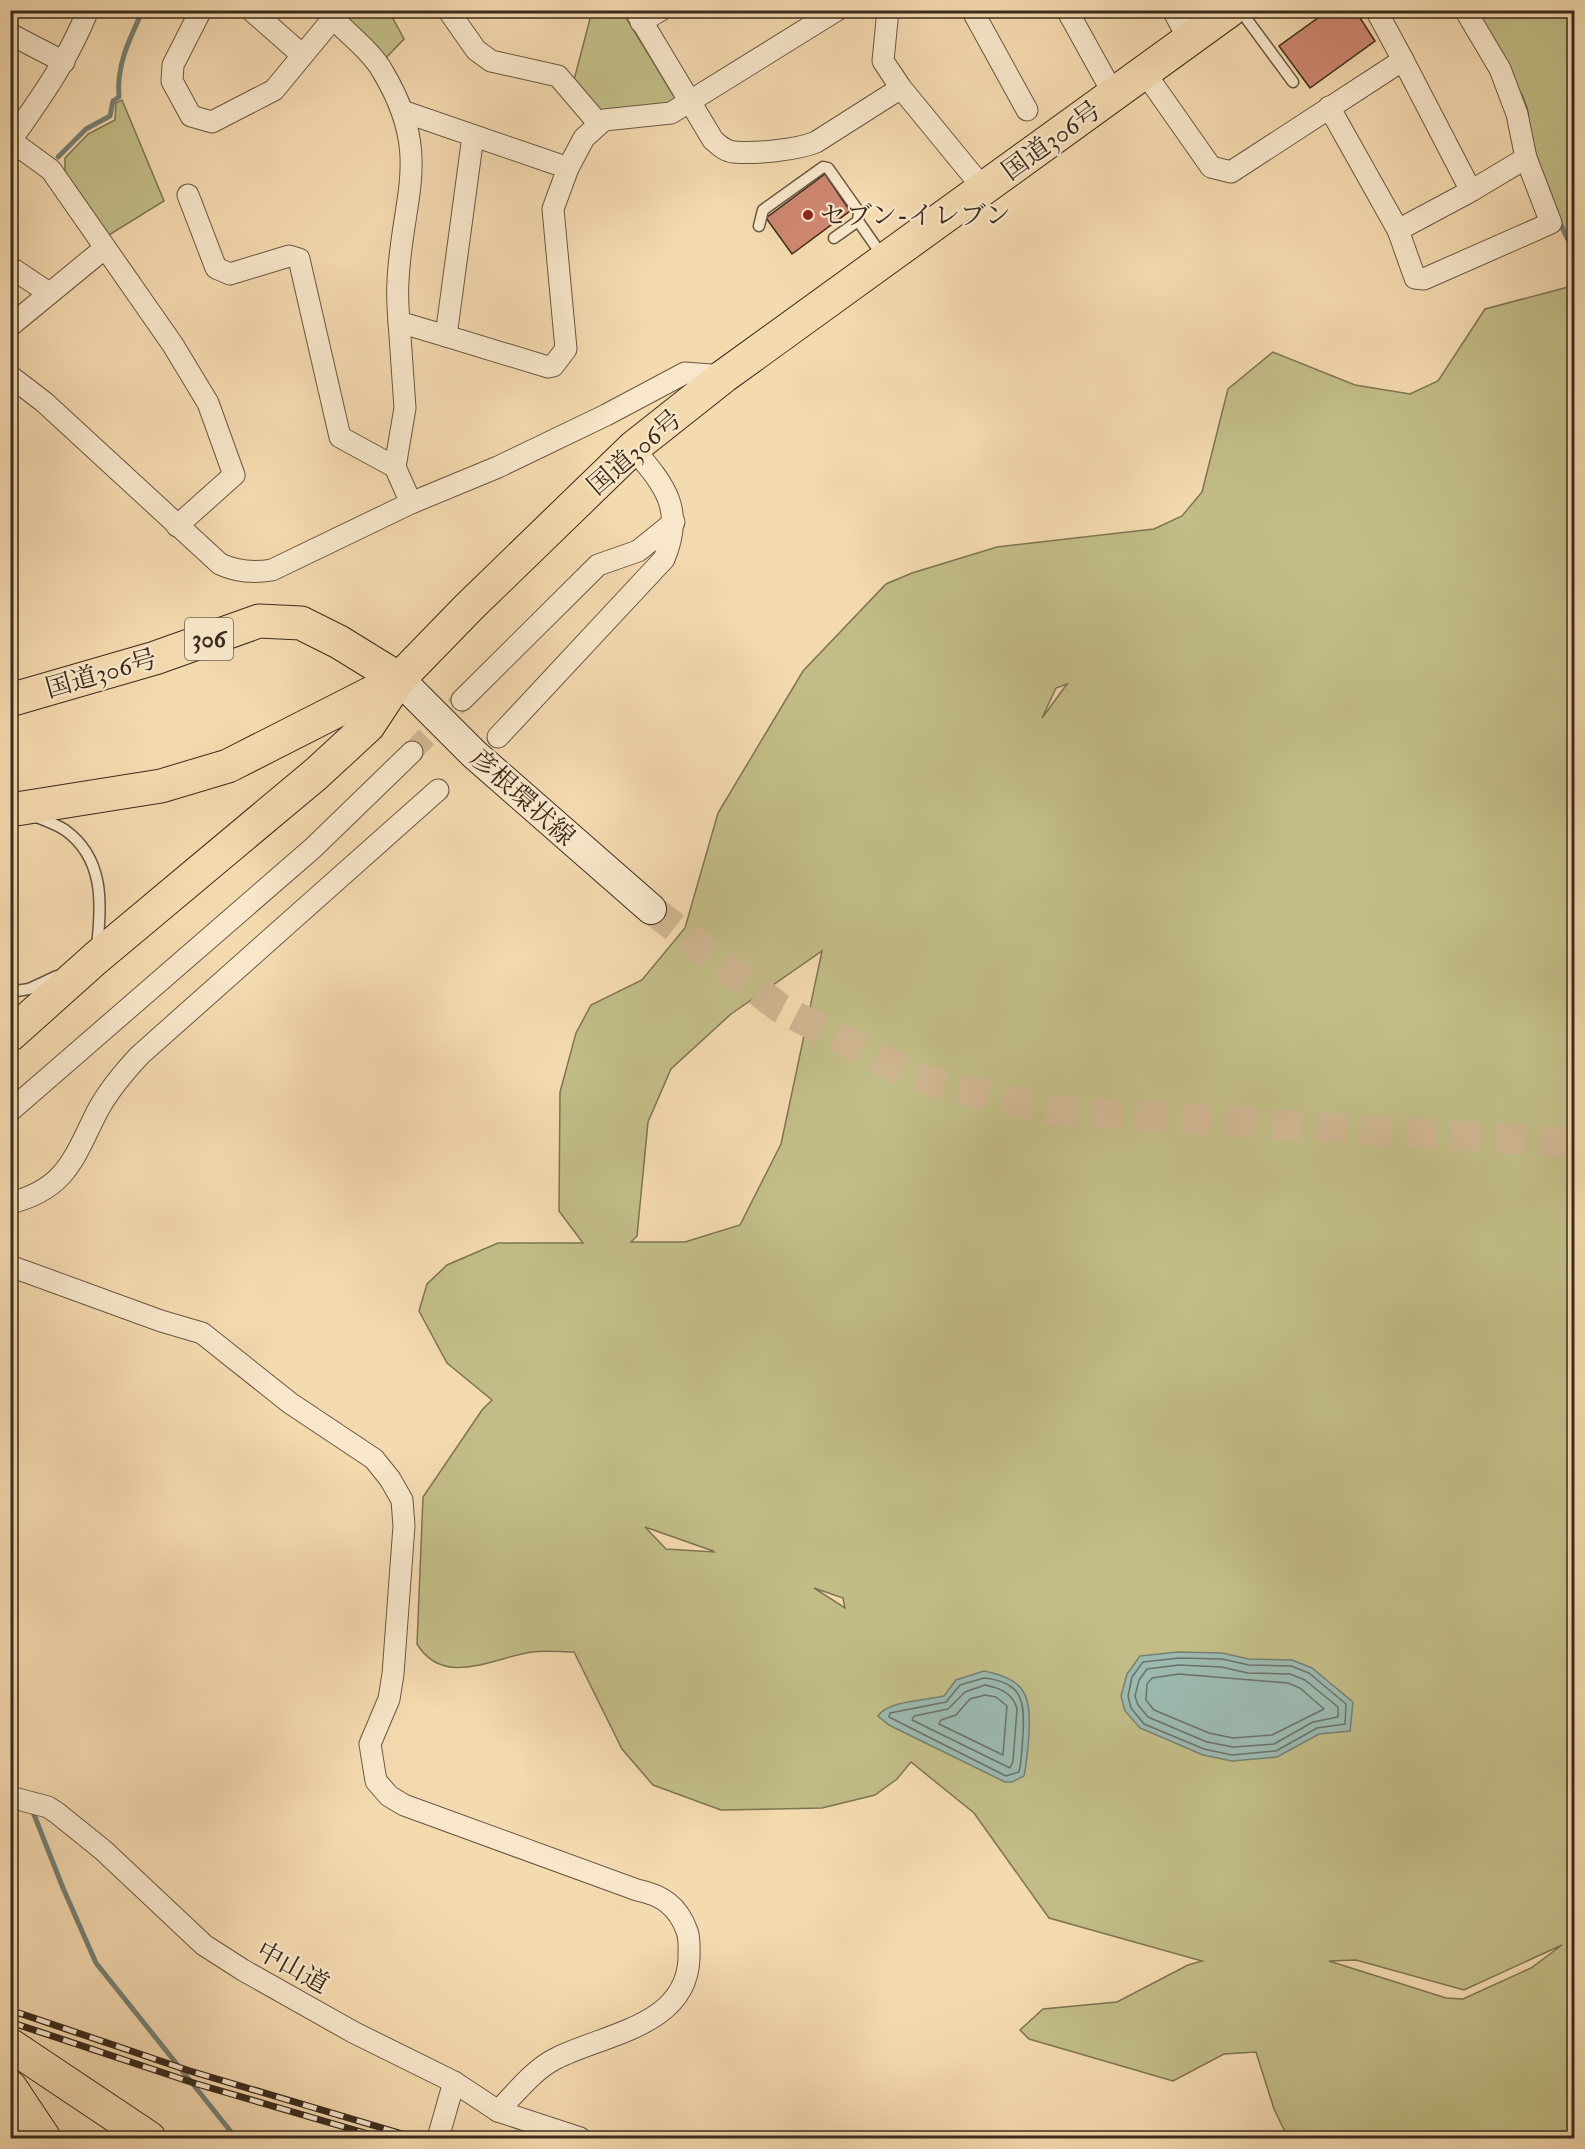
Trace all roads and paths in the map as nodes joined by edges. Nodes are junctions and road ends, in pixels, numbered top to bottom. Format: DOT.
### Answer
graph roads {
  1 [pos="88,10"];
  2 [pos="201,10"];
  3 [pos="251,10"];
  4 [pos="448,10"];
  5 [pos="661,10"];
  6 [pos="837,10"];
  7 [pos="888,10"];
  8 [pos="972,10"];
  9 [pos="1067,10"];
  10 [pos="1173,10"];
  11 [pos="1230,10"];
  12 [pos="1240,10"];
  13 [pos="1376,10"];
  14 [pos="1465,10"];
  15 [pos="336,14"];
  16 [pos="638,16"];
  17 [pos="10,34"];
  18 [pos="1189,40"];
  19 [pos="301,54"];
  20 [pos="1402,60"];
  21 [pos="64,62"];
  22 [pos="1145,73"];
  23 [pos="1293,82"];
  24 [pos="901,88"];
  25 [pos="1113,95"];
  26 [pos="688,100"];
  27 [pos="1329,107"];
  28 [pos="1027,110"];
  29 [pos="402,111"];
  30 [pos="599,124"];
  31 [pos="473,136"];
  32 [pos="11,140"];
  33 [pos="1526,159"];
  34 [pos="568,168"];
  35 [pos="983,188"];
  36 [pos="1471,191"];
  37 [pos="188,195"];
  38 [pos="858,221"];
  39 [pos="759,226"];
  40 [pos="1398,230"];
  41 [pos="834,238"];
  42 [pos="105,248"];
  43 [pos="885,259"];
  44 [pos="10,267"];
  45 [pos="50,293"];
  46 [pos="399,322"];
  47 [pos="10,326"];
  48 [pos="446,336"];
  49 [pos="15,374"];
  50 [pos="724,376"];
  51 [pos="633,448"];
  52 [pos="396,467"];
  53 [pos="411,503"];
  54 [pos="674,522"];
  55 [pos="177,526"];
  56 [pos="399,680"];
  57 [pos="10,700"];
  58 [pos="462,700"];
  59 [pos="498,737"];
  60 [pos="412,752"];
  61 [pos="438,790"];
  62 [pos="14,810"];
  63 [pos="651,909"];
  64 [pos="96,958"];
  65 [pos="10,992"];
  66 [pos="10,1035"];
  67 [pos="10,1111"];
  68 [pos="10,1203"];
  69 [pos="10,1266"];
  70 [pos="10,1797"];
  71 [pos="10,2045"];
  72 [pos="454,2082"];
  73 [pos="10,2087"];
  74 [pos="498,2111"];
  75 [pos="10,2119"];
  76 [pos="23,2139"];
  77 [pos="44,2139"];
  78 [pos="149,2139"];
  79 [pos="438,2139"];
  80 [pos="580,2139"];
  1 -- 21 [label="street"];
  2 -- 19 [label="street"];
  3 -- 19 [label="street"];
  4 -- 30 [label="street"];
  5 -- 16 [label="street"];
  6 -- 26 [label="street"];
  7 -- 24 [label="street"];
  8 -- 28 [label="street"];
  9 -- 25 [label="street"];
  10 -- 18 [label="street"];
  11 -- 18 [label="highway, 国道306号"];
  12 -- 23 [label="lane"];
  13 -- 20 [label="street"];
  14 -- 33 [label="street"];
  15 -- 19 [label="street"];
  15 -- 29 [label="street"];
  16 -- 26 [label="street"];
  17 -- 21 [label="street"];
  18 -- 22 [label="highway, 国道306号"];
  20 -- 27 [label="street"];
  20 -- 36 [label="street"];
  21 -- 32 [label="street"];
  22 -- 25 [label="highway, 国道306号"];
  22 -- 27 [label="street"];
  24 -- 26 [label="street"];
  24 -- 35 [label="street"];
  25 -- 35 [label="highway, 国道306号"];
  26 -- 30 [label="street"];
  27 -- 40 [label="street"];
  29 -- 31 [label="street"];
  29 -- 46 [label="street"];
  30 -- 34 [label="street"];
  31 -- 34 [label="street"];
  31 -- 48 [label="street"];
  32 -- 42 [label="street"];
  33 -- 36 [label="street"];
  33 -- 40 [label="street"];
  34 -- 48 [label="street"];
  35 -- 43 [label="highway, 国道306号"];
  36 -- 40 [label="street"];
  37 -- 52 [label="street"];
  38 -- 39 [label="lane"];
  38 -- 41 [label="lane"];
  38 -- 43 [label="lane"];
  42 -- 45 [label="street"];
  42 -- 55 [label="street"];
  43 -- 50 [label="highway, 国道306号"];
  44 -- 45 [label="street"];
  45 -- 47 [label="street"];
  46 -- 48 [label="street"];
  46 -- 52 [label="street"];
  49 -- 55 [label="street"];
  50 -- 51 [label="highway, 国道306号"];
  50 -- 53 [label="street"];
  51 -- 54 [label="street"];
  51 -- 56 [label="highway, 国道306号"];
  52 -- 53 [label="street"];
  53 -- 55 [label="street"];
  54 -- 58 [label="street"];
  54 -- 59 [label="street"];
  56 -- 57 [label="highway, 国道306号 / 306"];
  56 -- 62 [label="highway"];
  56 -- 63 [label="main road, 彦根環状線"];
  56 -- 64 [label="highway"];
  60 -- 67 [label="street"];
  61 -- 68 [label="street"];
  62 -- 64 [label="lane"];
  64 -- 65 [label="lane"];
  64 -- 66 [label="highway"];
  69 -- 74 [label="street"];
  70 -- 72 [label="street, 中山道"];
  71 -- 78 [label="highway"];
  72 -- 74 [label="street, 中山道"];
  72 -- 79 [label="street"];
  73 -- 77 [label="highway"];
  74 -- 80 [label="street, 中山道"];
  75 -- 76 [label="highway"];
}
